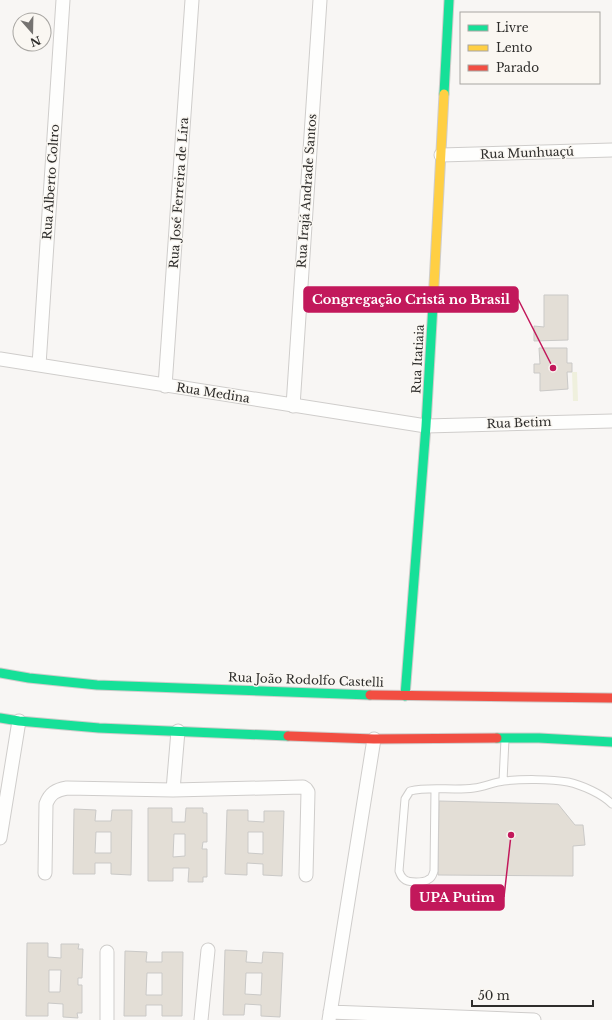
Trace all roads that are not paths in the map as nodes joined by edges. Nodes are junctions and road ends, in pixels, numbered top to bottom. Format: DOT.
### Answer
graph roads {
  1 [pos="63,0"];
  2 [pos="192,0"];
  3 [pos="320,0"];
  4 [pos="449,0"];
  5 [pos="612,150"];
  6 [pos="441,155"];
  7 [pos="0,359"];
  8 [pos="39,365"];
  9 [pos="165,386"];
  10 [pos="293,406"];
  11 [pos="612,421"];
  12 [pos="426,426"];
  13 [pos="0,673"];
  14 [pos="405,696"];
  15 [pos="612,698"];
  16 [pos="0,718"];
  17 [pos="18,721"];
  18 [pos="178,731"];
  19 [pos="374,738"];
  20 [pos="505,738"];
  21 [pos="612,742"];
  22 [pos="503,781"];
  23 [pos="435,789"];
  24 [pos="173,790"];
  25 [pos="612,804"];
  26 [pos="0,838"];
  27 [pos="45,873"];
  28 [pos="306,875"];
  29 [pos="208,950"];
  30 [pos="107,952"];
  31 [pos="329,1016"];
  32 [pos="107,1020"];
  33 [pos="201,1020"];
  34 [pos="534,1020"];
  1 -- 8 [label="street, Rua Alberto Coltro"];
  2 -- 9 [label="street, Rua José Ferreira de Líra"];
  3 -- 10 [label="street, Rua Irajá Andrade Santos"];
  4 -- 6 [label="street, Rua Itatiaia"];
  5 -- 6 [label="street, Rua Munhuaçú"];
  6 -- 12 [label="street, Rua Itatiaia"];
  7 -- 8 [label="street, Rua Medina"];
  8 -- 9 [label="street, Rua Medina"];
  9 -- 10 [label="street, Rua Medina"];
  10 -- 12 [label="street, Rua Medina"];
  11 -- 12 [label="street, Rua Betim"];
  12 -- 14 [label="street, Rua Itatiaia"];
  13 -- 14 [label="street, Rua João Rodolfo Castelli"];
  14 -- 15 [label="street, Rua João Rodolfo Castelli"];
  16 -- 17 [label="street"];
  17 -- 18 [label="street"];
  17 -- 26 [label="street"];
  18 -- 19 [label="street"];
  18 -- 24 [label="street"];
  19 -- 20 [label="street"];
  19 -- 31 [label="street"];
  20 -- 21 [label="street"];
  20 -- 22 [label="lane"];
  22 -- 23 [label="lane"];
  22 -- 25 [label="lane"];
  23 -- 23 [label="lane"];
  24 -- 27 [label="street"];
  24 -- 28 [label="street"];
  29 -- 33 [label="street"];
  30 -- 32 [label="street"];
  31 -- 34 [label="street"];
}
